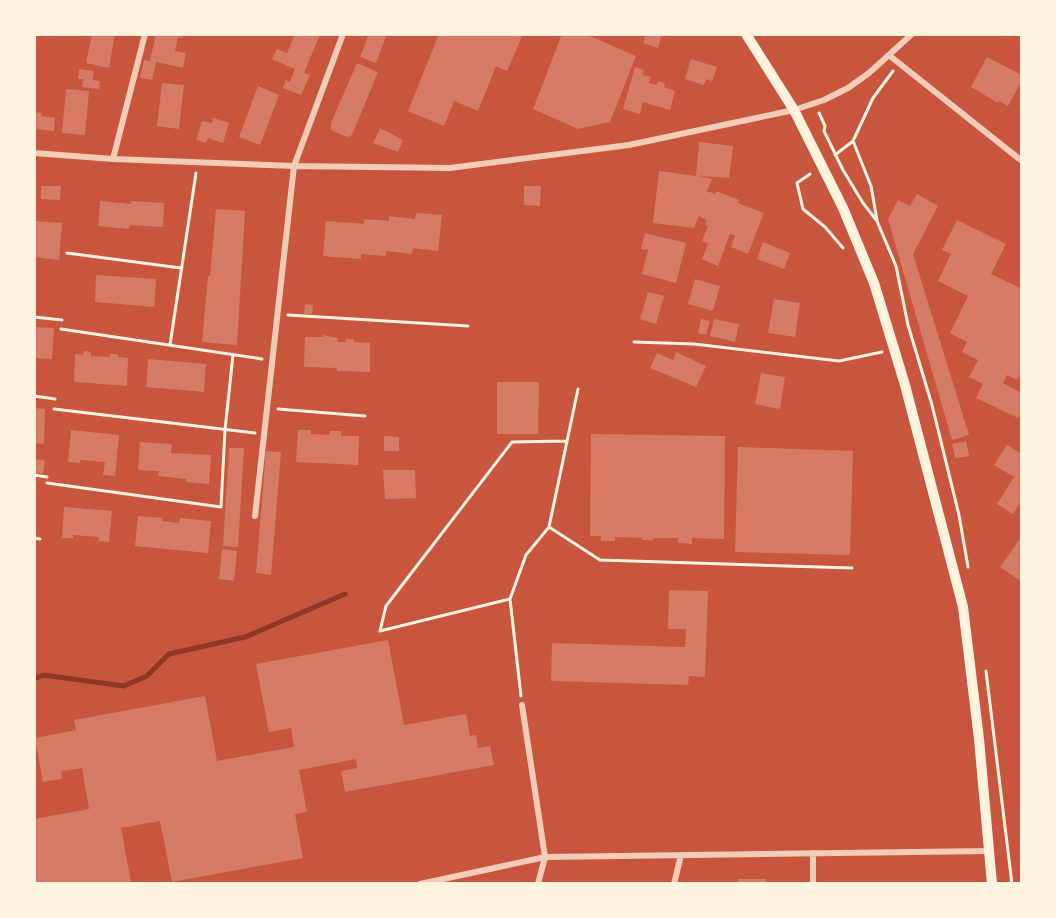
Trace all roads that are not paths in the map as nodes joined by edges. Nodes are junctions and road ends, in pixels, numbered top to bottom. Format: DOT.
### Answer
graph roads {
  1 [pos="145,34"];
  2 [pos="343,34"];
  3 [pos="746,34"];
  4 [pos="912,34"];
  5 [pos="890,56"];
  6 [pos="794,110"];
  7 [pos="34,153"];
  8 [pos="113,159"];
  9 [pos="1022,161"];
  10 [pos="294,166"];
  11 [pos="255,516"];
  12 [pos="522,705"];
  13 [pos="990,851"];
  14 [pos="813,853"];
  15 [pos="681,855"];
  16 [pos="545,856"];
  17 [pos="420,884"];
  18 [pos="538,884"];
  19 [pos="674,884"];
  20 [pos="813,884"];
  21 [pos="992,884"];
  1 -- 8 [label="street"];
  2 -- 10 [label="street"];
  3 -- 6 [label="main road"];
  4 -- 5 [label="street"];
  5 -- 6 [label="street"];
  5 -- 9 [label="street"];
  6 -- 10 [label="street"];
  6 -- 13 [label="main road"];
  7 -- 8 [label="street"];
  8 -- 10 [label="street"];
  10 -- 11 [label="street"];
  12 -- 16 [label="street"];
  13 -- 14 [label="street"];
  13 -- 21 [label="main road"];
  14 -- 15 [label="street"];
  14 -- 20 [label="street"];
  15 -- 16 [label="street"];
  15 -- 19 [label="street"];
  16 -- 17 [label="street"];
  16 -- 18 [label="street"];
}
